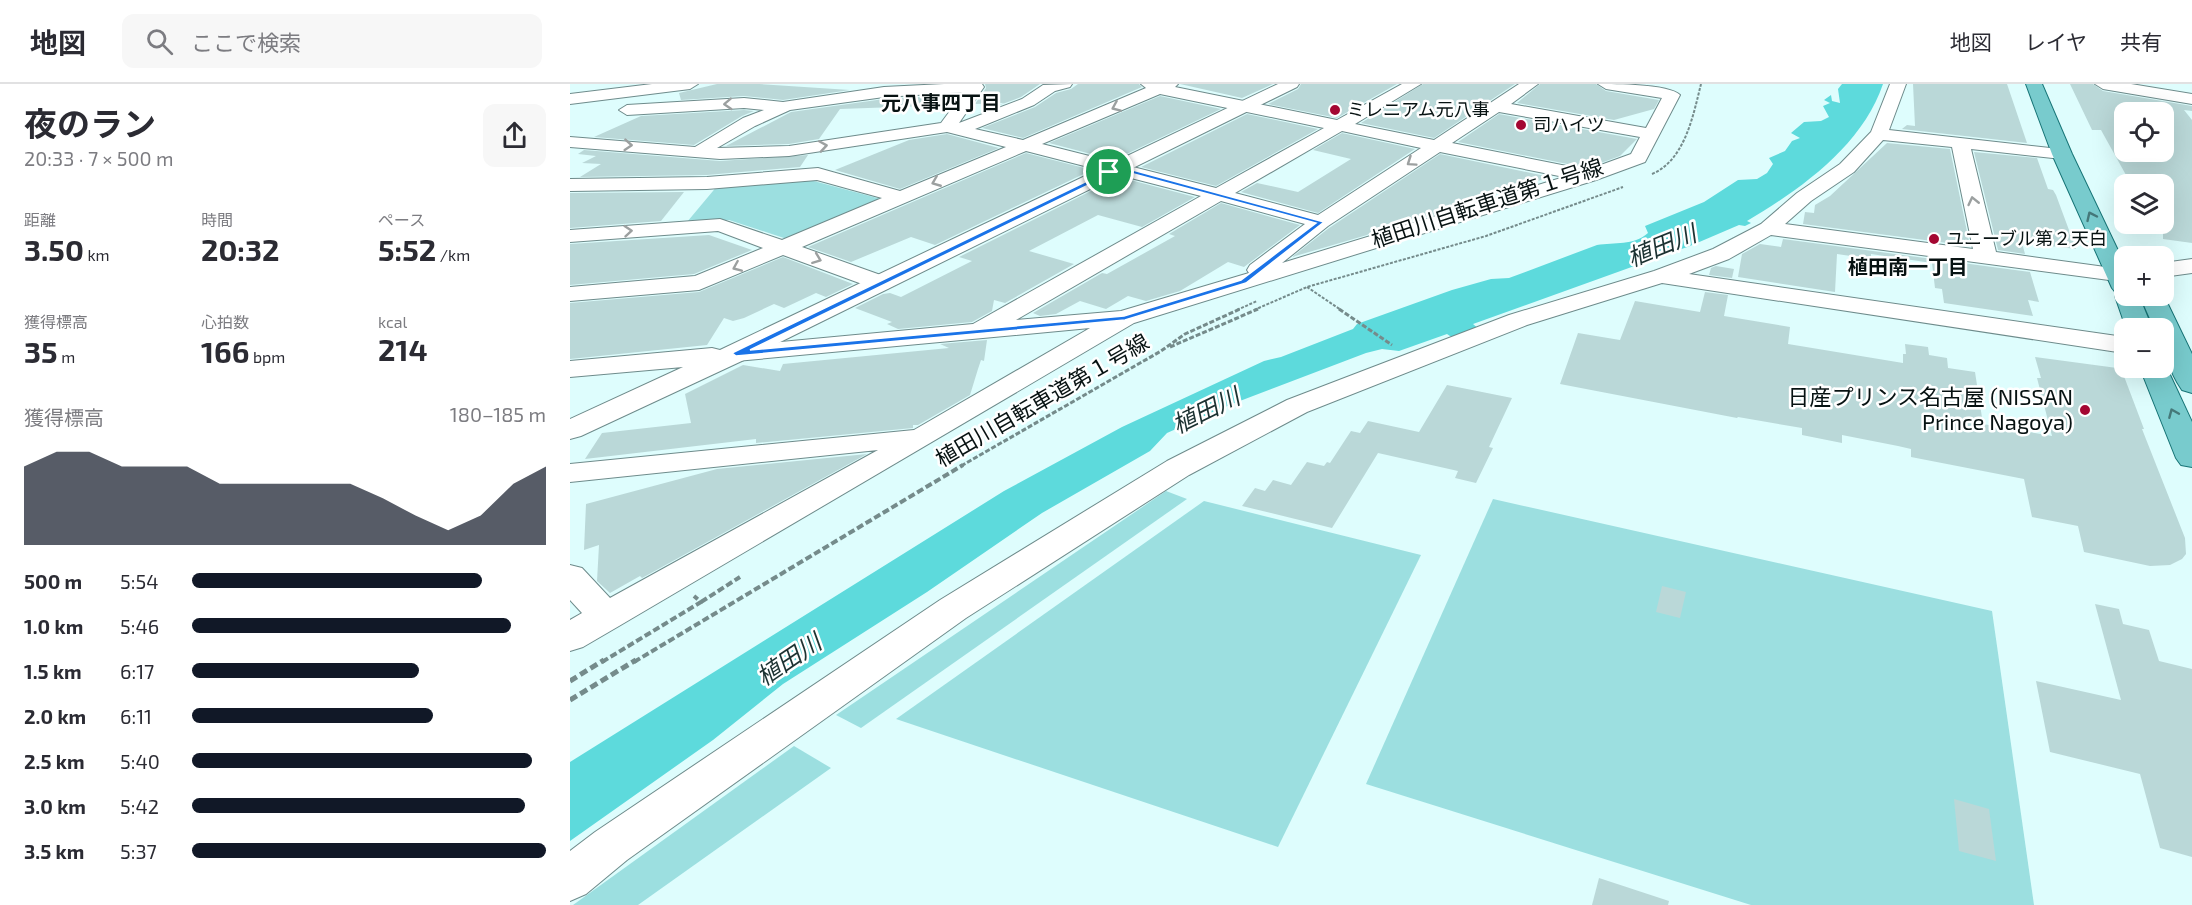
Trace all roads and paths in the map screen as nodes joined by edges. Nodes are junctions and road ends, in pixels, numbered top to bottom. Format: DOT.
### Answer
graph roads {
  1 [pos="690,84"];
  2 [pos="838,84"];
  3 [pos="1064,84"];
  4 [pos="1291,84"];
  5 [pos="1413,84"];
  6 [pos="1530,84"];
  7 [pos="1606,84"];
  8 [pos="1898,84"];
  9 [pos="2034,84"];
  10 [pos="2052,84"];
  11 [pos="2103,84"];
  12 [pos="1159,86"];
  13 [pos="650,87"];
  14 [pos="570,99"];
  15 [pos="2192,99"];
  16 [pos="825,100"];
  17 [pos="786,106"];
  18 [pos="1245,106"];
  19 [pos="1496,106"];
  20 [pos="2068,118"];
  21 [pos="1340,126"];
  22 [pos="951,128"];
  23 [pos="597,129"];
  24 [pos="1650,134"];
  25 [pos="1879,134"];
  26 [pos="572,143"];
  27 [pos="1960,143"];
  28 [pos="1437,145"];
  29 [pos="1025,146"];
  30 [pos="700,151"];
  31 [pos="720,154"];
  32 [pos="2062,154"];
  33 [pos="1118,168"];
  34 [pos="1589,176"];
  35 [pos="707,183"];
  36 [pos="570,185"];
  37 [pos="1218,195"];
  38 [pos="900,197"];
  39 [pos="1321,222"];
  40 [pos="669,228"];
  41 [pos="1768,228"];
  42 [pos="570,236"];
  43 [pos="785,247"];
  44 [pos="1986,258"];
  45 [pos="2192,266"];
  46 [pos="2114,267"];
  47 [pos="2174,268"];
  48 [pos="1662,276"];
  49 [pos="1243,282"];
  50 [pos="881,283"];
  51 [pos="2114,284"];
  52 [pos="1307,287"];
  53 [pos="570,294"];
  54 [pos="1268,296"];
  55 [pos="1125,318"];
  56 [pos="982,330"];
  57 [pos="2114,344"];
  58 [pos="736,353"];
  59 [pos="1413,359"];
  60 [pos="2174,359"];
  61 [pos="2174,366"];
  62 [pos="570,369"];
  63 [pos="2192,384"];
  64 [pos="570,430"];
  65 [pos="923,437"];
  66 [pos="2192,458"];
  67 [pos="571,477"];
  68 [pos="570,577"];
  69 [pos="740,577"];
  70 [pos="701,602"];
  71 [pos="606,617"];
  72 [pos="570,637"];
  73 [pos="570,700"];
  74 [pos="570,879"];
  1 -- 13 [label="street"];
  2 -- 16 [label="street"];
  3 -- 22 [label="street"];
  4 -- 18 [label="street"];
  5 -- 21 [label="street"];
  6 -- 19 [label="street"];
  7 -- 24 [label="street"];
  8 -- 25 [label="street"];
  9 -- 32 [label="main road"];
  10 -- 20 [label="main road"];
  11 -- 15 [label="street"];
  12 -- 18 [label="street"];
  12 -- 29 [label="street, one-way"];
  13 -- 14 [label="street"];
  17 -- 13 [label="street, one-way"];
  16 -- 17 [label="street"];
  16 -- 22 [label="street"];
  17 -- 30 [label="street"];
  18 -- 21 [label="street"];
  18 -- 33 [label="street"];
  19 -- 24 [label="street"];
  19 -- 28 [label="street"];
  21 -- 28 [label="street"];
  21 -- 37 [label="street"];
  22 -- 29 [label="street"];
  31 -- 22 [label="street, one-way"];
  23 -- 26 [label="street"];
  24 -- 34 [label="street"];
  25 -- 27 [label="street"];
  25 -- 41 [label="street"];
  26 -- 30 [label="street, one-way"];
  27 -- 32 [label="street"];
  44 -- 27 [label="street, one-way"];
  28 -- 34 [label="street"];
  28 -- 39 [label="street, one-way"];
  29 -- 33 [label="street"];
  29 -- 38 [label="street, one-way"];
  30 -- 31 [label="street"];
  31 -- 35 [label="street"];
  46 -- 32 [label="main road, one-way"];
  33 -- 37 [label="street"];
  33 -- 50 [label="street"];
  34 -- 49 [label="street"];
  35 -- 36 [label="street"];
  35 -- 38 [label="street"];
  35 -- 40 [label="street"];
  37 -- 39 [label="street"];
  37 -- 56 [label="street"];
  38 -- 43 [label="street"];
  39 -- 49 [label="street"];
  42 -- 40 [label="street, one-way"];
  40 -- 43 [label="street"];
  41 -- 44 [label="street"];
  41 -- 48 [label="street"];
  43 -- 50 [label="street, one-way"];
  43 -- 53 [label="street, one-way"];
  44 -- 51 [label="street"];
  45 -- 47 [label="street"];
  48 -- 57 [label="street"];
  48 -- 59 [label="street"];
  49 -- 55 [label="street"];
  50 -- 58 [label="street"];
  52 -- 59 [label="path"];
  54 -- 73 [label="path, 植田川自転車道第１号線"];
  55 -- 56 [label="street"];
  55 -- 65 [label="street"];
  56 -- 58 [label="street"];
  58 -- 62 [label="street"];
  58 -- 64 [label="street"];
  59 -- 74 [label="street"];
  60 -- 63 [label="main road"];
  66 -- 61 [label="main road, one-way"];
  65 -- 67 [label="street"];
  65 -- 71 [label="street"];
  68 -- 71 [label="street"];
  69 -- 70 [label="path"];
  71 -- 72 [label="street"];
}
